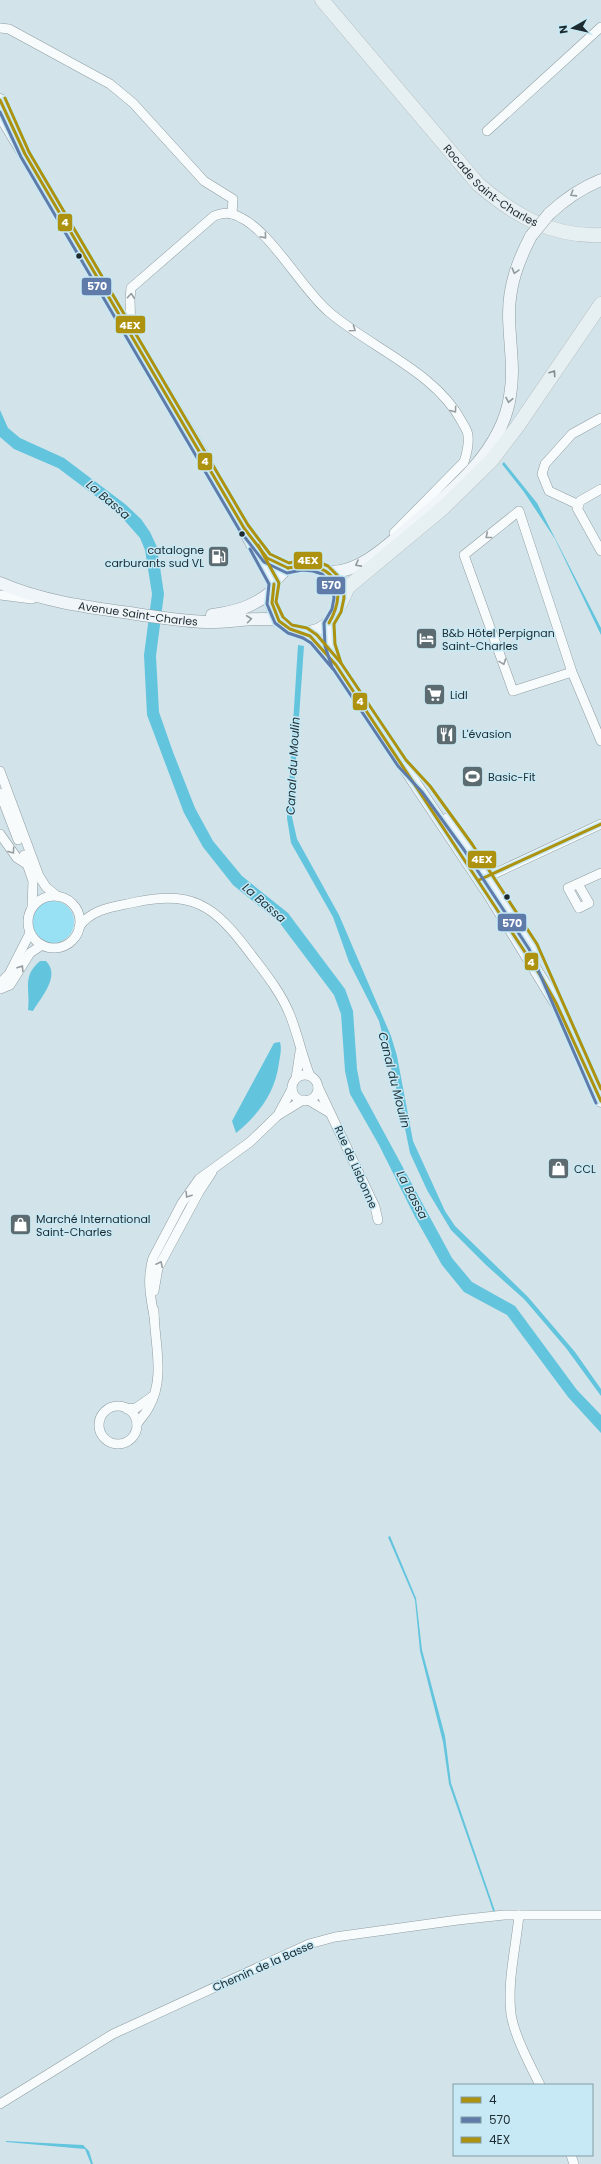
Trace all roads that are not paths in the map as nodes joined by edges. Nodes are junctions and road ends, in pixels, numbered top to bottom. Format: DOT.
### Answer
graph roads {
  1 [pos="322,0"];
  2 [pos="601,27"];
  3 [pos="0,28"];
  4 [pos="404,95"];
  5 [pos="0,100"];
  6 [pos="0,114"];
  7 [pos="487,131"];
  8 [pos="25,154"];
  9 [pos="601,180"];
  10 [pos="232,214"];
  11 [pos="601,229"];
  12 [pos="601,235"];
  13 [pos="601,304"];
  14 [pos="132,335"];
  15 [pos="601,418"];
  16 [pos="601,489"];
  17 [pos="579,505"];
  18 [pos="244,528"];
  19 [pos="601,551"];
  20 [pos="376,553"];
  21 [pos="288,568"];
  22 [pos="329,572"];
  23 [pos="0,575"];
  24 [pos="0,583"];
  25 [pos="272,588"];
  26 [pos="0,595"];
  27 [pos="62,603"];
  28 [pos="339,606"];
  29 [pos="144,612"];
  30 [pos="169,616"];
  31 [pos="278,620"];
  32 [pos="329,623"];
  33 [pos="305,633"];
  34 [pos="336,665"];
  35 [pos="572,672"];
  36 [pos="601,741"];
  37 [pos="0,771"];
  38 [pos="0,793"];
  39 [pos="601,824"];
  40 [pos="0,834"];
  41 [pos="28,864"];
  42 [pos="601,873"];
  43 [pos="484,879"];
  44 [pos="578,884"];
  45 [pos="57,896"];
  46 [pos="74,905"];
  47 [pos="32,907"];
  48 [pos="97,911"];
  49 [pos="79,927"];
  50 [pos="30,933"];
  51 [pos="42,945"];
  52 [pos="0,982"];
  53 [pos="0,989"];
  54 [pos="300,1052"];
  55 [pos="310,1076"];
  56 [pos="296,1078"];
  57 [pos="318,1087"];
  58 [pos="292,1089"];
  59 [pos="305,1100"];
  60 [pos="601,1100"];
  61 [pos="332,1115"];
  62 [pos="278,1116"];
  63 [pos="378,1220"];
  64 [pos="154,1395"];
  65 [pos="127,1409"];
  66 [pos="137,1424"];
  67 [pos="519,1915"];
  68 [pos="601,1915"];
  69 [pos="540,2084"];
  70 [pos="0,2104"];
  1 -- 4 [label="main road, Rocade Saint-Charles"];
  2 -- 7 [label="street"];
  3 -- 10 [label="street"];
  4 -- 11 [label="main road, Rocade Saint-Charles"];
  4 -- 12 [label="main road, Rocade Saint-Charles"];
  5 -- 8 [label="main road"];
  6 -- 8 [label="main road"];
  8 -- 14 [label="main road"];
  9 -- 20 [label="main road, one-way, bridge"];
  14 -- 10 [label="street, one-way"];
  10 -- 20 [label="street, one-way"];
  28 -- 13 [label="main road, one-way"];
  14 -- 18 [label="main road"];
  15 -- 17 [label="street"];
  16 -- 17 [label="street"];
  17 -- 19 [label="street"];
  18 -- 21 [label="main road"];
  18 -- 25 [label="main road"];
  20 -- 22 [label="main road, one-way"];
  21 -- 22 [label="main road"];
  21 -- 25 [label="main road"];
  22 -- 28 [label="main road"];
  23 -- 29 [label="main road, Avenue Saint-Charles"];
  24 -- 27 [label="main road, Avenue Saint-Charles"];
  25 -- 30 [label="main road, Avenue Saint-Charles"];
  25 -- 31 [label="main road"];
  26 -- 27 [label="street"];
  27 -- 29 [label="main road, Avenue Saint-Charles"];
  28 -- 32 [label="main road"];
  29 -- 30 [label="main road, Avenue Saint-Charles"];
  30 -- 31 [label="main road, Avenue Saint-Charles, one-way"];
  31 -- 33 [label="main road"];
  32 -- 33 [label="main road"];
  32 -- 34 [label="main road"];
  33 -- 34 [label="main road"];
  34 -- 43 [label="main road"];
  35 -- 35 [label="street, one-way"];
  35 -- 36 [label="street"];
  37 -- 45 [label="street"];
  38 -- 41 [label="street"];
  39 -- 43 [label="street"];
  40 -- 41 [label="street, one-way"];
  41 -- 47 [label="street"];
  42 -- 44 [label="street"];
  43 -- 60 [label="main road"];
  45 -- 46 [label="street"];
  45 -- 47 [label="street"];
  46 -- 48 [label="street"];
  46 -- 49 [label="street"];
  47 -- 50 [label="street"];
  48 -- 49 [label="street"];
  48 -- 54 [label="street"];
  49 -- 51 [label="street"];
  50 -- 51 [label="street"];
  50 -- 52 [label="street"];
  53 -- 51 [label="street, one-way"];
  54 -- 55 [label="street"];
  54 -- 56 [label="street"];
  55 -- 56 [label="street"];
  55 -- 57 [label="street"];
  56 -- 58 [label="street"];
  57 -- 59 [label="street"];
  57 -- 61 [label="street, Rue de Lisbonne"];
  58 -- 59 [label="street"];
  58 -- 62 [label="street"];
  59 -- 61 [label="street"];
  59 -- 62 [label="street"];
  61 -- 63 [label="street, Rue de Lisbonne"];
  62 -- 64 [label="street"];
  64 -- 65 [label="street"];
  64 -- 66 [label="street"];
  65 -- 66 [label="street"];
  65 -- 66 [label="street"];
  67 -- 68 [label="street, Chemin de la Basse"];
  67 -- 69 [label="street"];
  67 -- 70 [label="street, Chemin de la Basse"];
}
